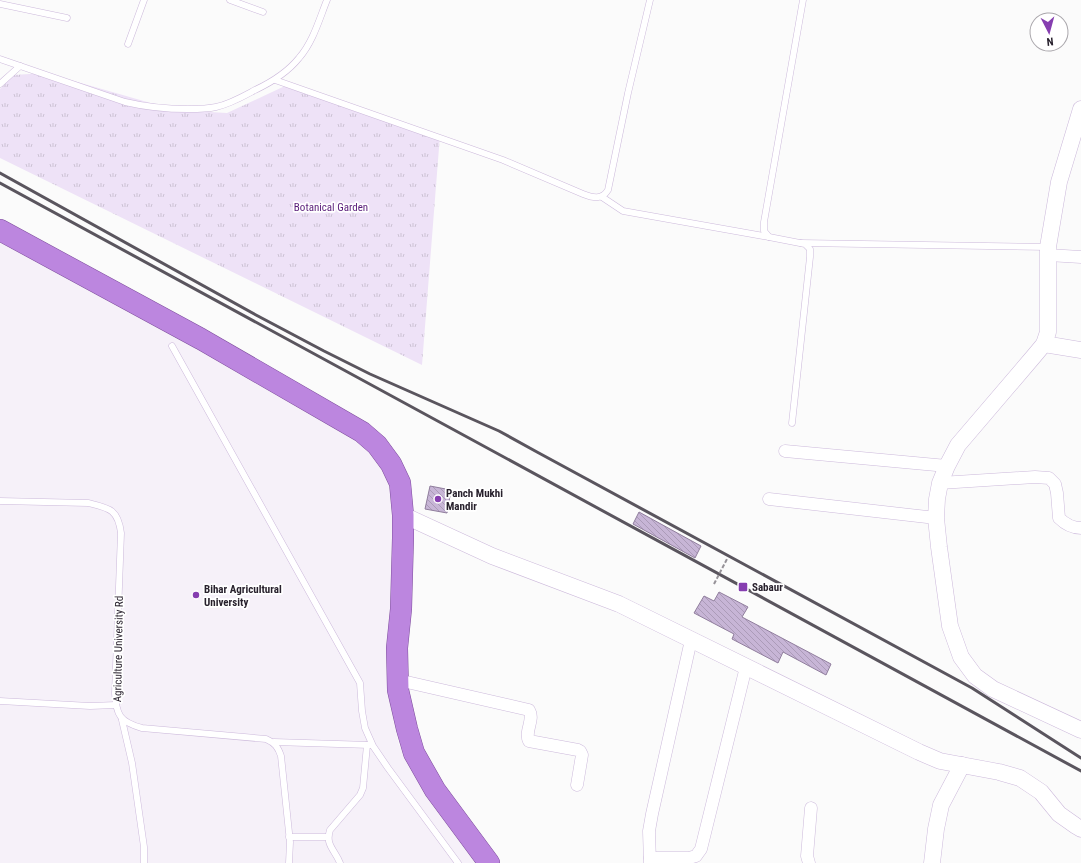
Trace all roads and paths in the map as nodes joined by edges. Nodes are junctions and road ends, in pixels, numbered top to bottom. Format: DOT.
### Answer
graph roads {
  1 [pos="144,0"];
  2 [pos="230,0"];
  3 [pos="327,0"];
  4 [pos="650,0"];
  5 [pos="803,0"];
  6 [pos="0,4"];
  7 [pos="263,12"];
  8 [pos="67,18"];
  9 [pos="128,44"];
  10 [pos="0,59"];
  11 [pos="20,66"];
  12 [pos="274,80"];
  13 [pos="0,84"];
  14 [pos="1081,110"];
  15 [pos="602,197"];
  16 [pos="0,230"];
  17 [pos="769,237"];
  18 [pos="799,243"];
  19 [pos="1048,251"];
  20 [pos="1081,257"];
  21 [pos="1044,344"];
  22 [pos="172,346"];
  23 [pos="1081,350"];
  24 [pos="792,423"];
  25 [pos="785,451"];
  26 [pos="947,466"];
  27 [pos="940,483"];
  28 [pos="769,499"];
  29 [pos="0,502"];
  30 [pos="403,515"];
  31 [pos="936,518"];
  32 [pos="1081,528"];
  33 [pos="727,559"];
  34 [pos="714,584"];
  35 [pos="691,640"];
  36 [pos="746,667"];
  37 [pos="398,680"];
  38 [pos="0,702"];
  39 [pos="116,705"];
  40 [pos="122,720"];
  41 [pos="1081,730"];
  42 [pos="274,742"];
  43 [pos="370,745"];
  44 [pos="962,765"];
  45 [pos="577,785"];
  46 [pos="812,808"];
  47 [pos="1081,828"];
  48 [pos="328,836"];
  49 [pos="289,838"];
  50 [pos="650,860"];
  51 [pos="144,863"];
  52 [pos="289,863"];
  53 [pos="340,863"];
  54 [pos="458,863"];
  55 [pos="489,863"];
  56 [pos="809,863"];
  57 [pos="932,863"];
  1 -- 9 [label="lane"];
  2 -- 7 [label="lane"];
  3 -- 12 [label="lane"];
  4 -- 15 [label="lane"];
  5 -- 17 [label="lane"];
  6 -- 8 [label="lane"];
  10 -- 11 [label="lane"];
  11 -- 12 [label="lane"];
  11 -- 13 [label="lane"];
  12 -- 15 [label="lane"];
  14 -- 19 [label="street"];
  15 -- 17 [label="lane"];
  16 -- 30 [label="highway"];
  17 -- 18 [label="lane"];
  18 -- 19 [label="lane"];
  18 -- 24 [label="lane"];
  19 -- 20 [label="street"];
  19 -- 21 [label="street"];
  21 -- 23 [label="street"];
  21 -- 26 [label="street"];
  22 -- 43 [label="lane"];
  25 -- 26 [label="street"];
  26 -- 27 [label="street"];
  27 -- 31 [label="street"];
  27 -- 32 [label="street"];
  28 -- 31 [label="street"];
  29 -- 39 [label="lane, Agriculture University Rd"];
  30 -- 35 [label="street"];
  30 -- 37 [label="highway"];
  31 -- 41 [label="street"];
  33 -- 34 [label="path, bridge"];
  35 -- 36 [label="street"];
  35 -- 50 [label="street"];
  36 -- 44 [label="street"];
  36 -- 50 [label="street"];
  37 -- 45 [label="street"];
  37 -- 55 [label="highway"];
  38 -- 39 [label="lane"];
  39 -- 40 [label="lane, Agriculture University Rd"];
  40 -- 42 [label="lane"];
  40 -- 51 [label="lane, Agriculture University Rd"];
  42 -- 43 [label="lane"];
  42 -- 49 [label="lane"];
  43 -- 48 [label="lane"];
  43 -- 54 [label="lane"];
  44 -- 47 [label="street"];
  44 -- 57 [label="street"];
  46 -- 56 [label="street"];
  48 -- 49 [label="lane"];
  48 -- 53 [label="lane"];
  49 -- 52 [label="lane"];
}
